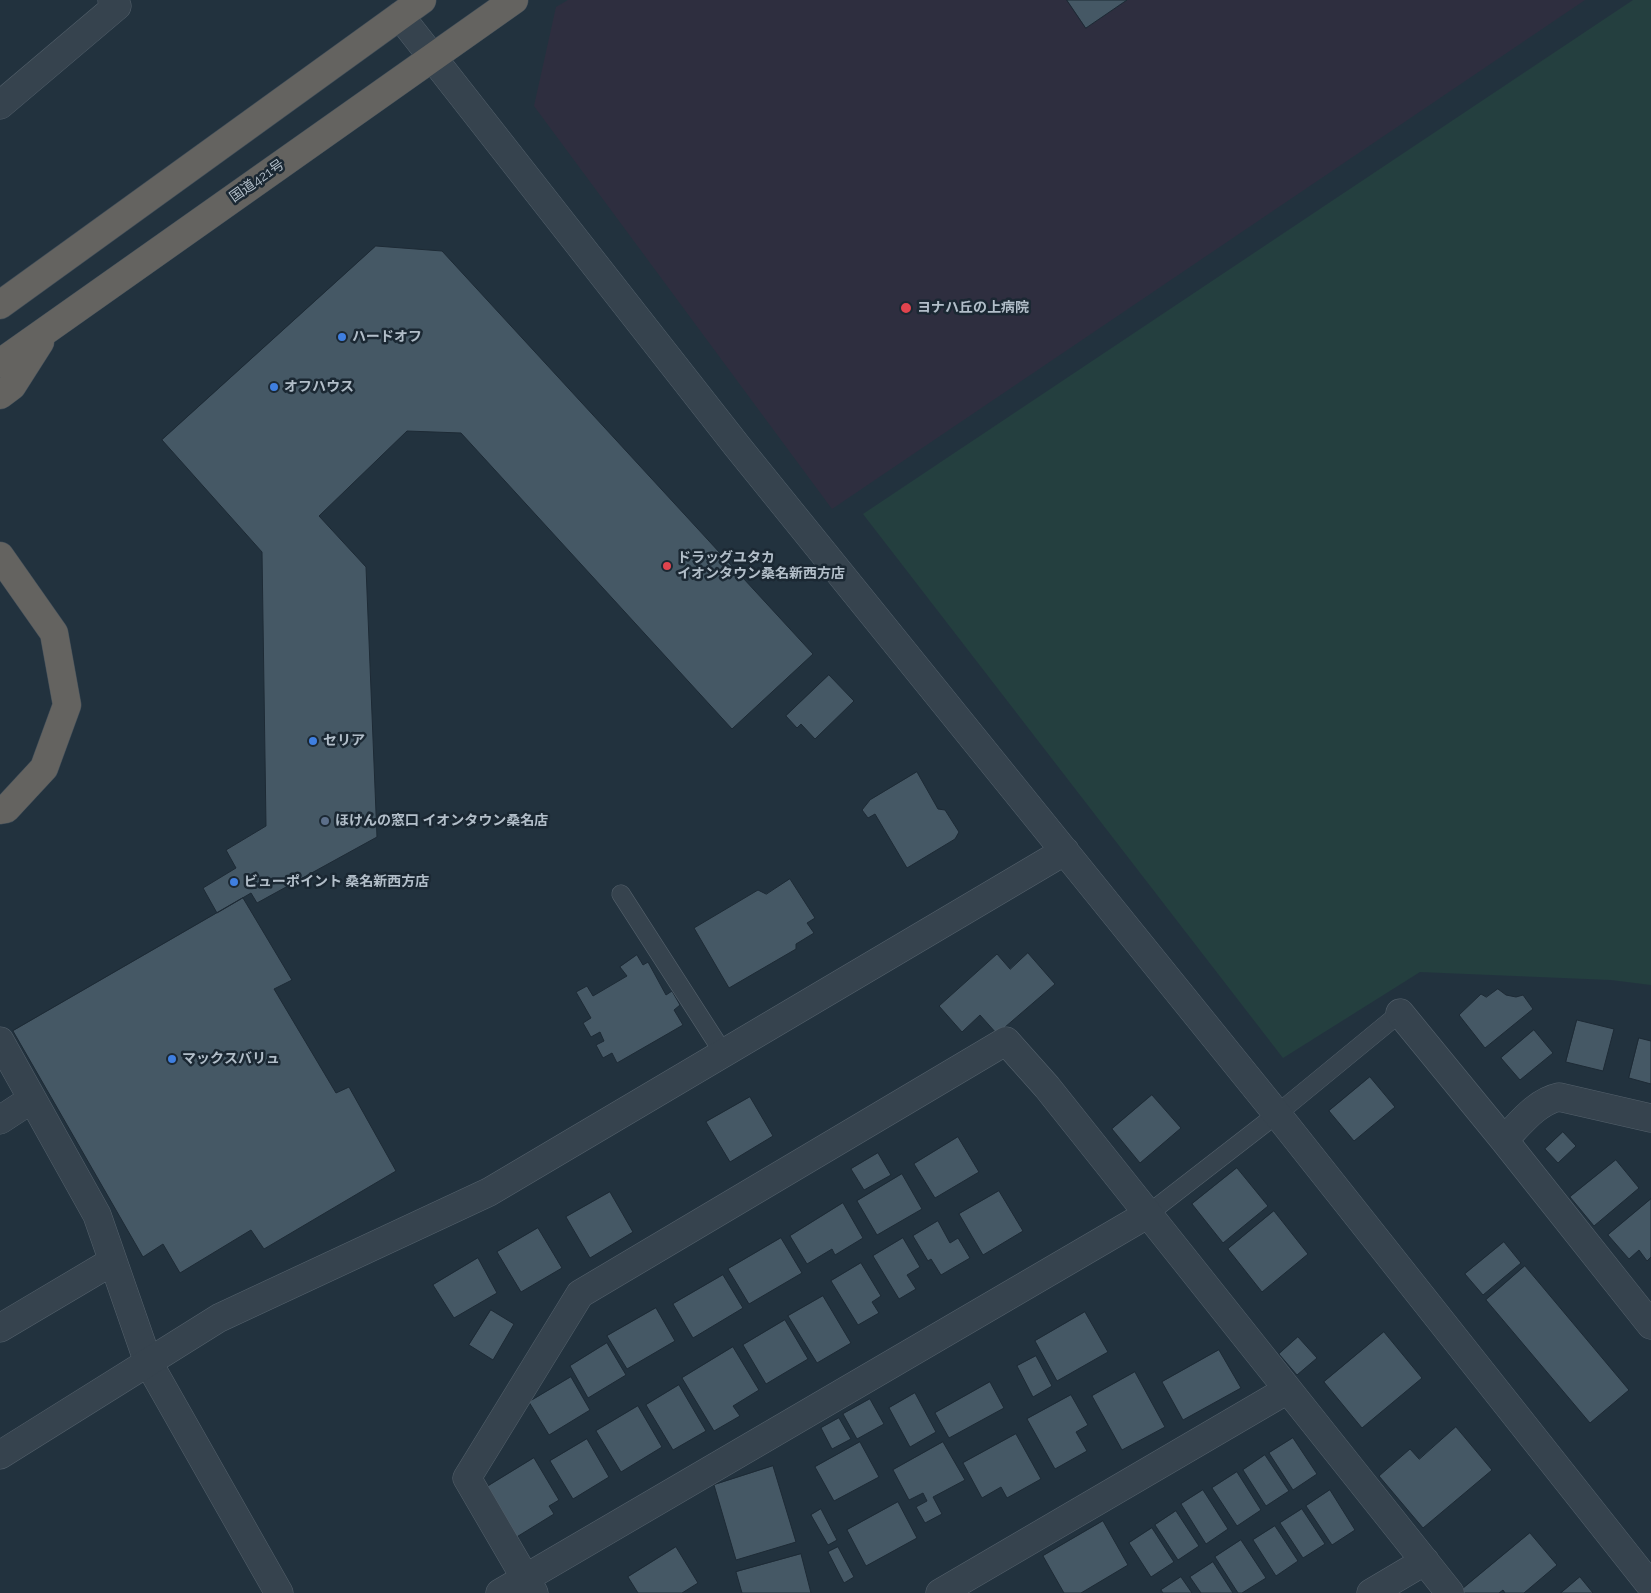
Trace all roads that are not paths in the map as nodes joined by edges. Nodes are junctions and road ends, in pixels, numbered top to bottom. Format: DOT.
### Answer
graph roads {
  1 [pos="112,0"];
  2 [pos="422,0"];
  3 [pos="514,0"];
  4 [pos="400,16"];
  5 [pos="433,58"];
  6 [pos="0,105"];
  7 [pos="0,305"];
  8 [pos="48,328"];
  9 [pos="0,363"];
  10 [pos="0,395"];
  11 [pos="0,556"];
  12 [pos="0,810"];
  13 [pos="1065,852"];
  14 [pos="621,894"];
  15 [pos="1400,1013"];
  16 [pos="0,1041"];
  17 [pos="724,1054"];
  18 [pos="32,1099"];
  19 [pos="1277,1114"];
  20 [pos="1651,1118"];
  21 [pos="0,1120"];
  22 [pos="1504,1140"];
  23 [pos="1148,1214"];
  24 [pos="113,1261"];
  25 [pos="1651,1325"];
  26 [pos="0,1328"];
  27 [pos="148,1362"];
  28 [pos="1286,1390"];
  29 [pos="0,1455"];
  30 [pos="1425,1561"];
  31 [pos="530,1586"];
  32 [pos="1651,1586"];
  33 [pos="279,1593"];
  34 [pos="500,1593"];
  35 [pos="940,1593"];
  36 [pos="1371,1593"];
  37 [pos="1450,1593"];
  1 -- 6 [label="street"];
  2 -- 4 [label="highway"];
  3 -- 5 [label="highway, 国道421号"];
  4 -- 5 [label="street"];
  4 -- 7 [label="highway"];
  5 -- 8 [label="highway, 国道421号"];
  5 -- 13 [label="street"];
  8 -- 9 [label="highway, 国道421号"];
  8 -- 10 [label="highway"];
  11 -- 12 [label="highway"];
  13 -- 17 [label="street"];
  13 -- 19 [label="street"];
  14 -- 17 [label="lane"];
  15 -- 19 [label="lane"];
  15 -- 22 [label="street"];
  16 -- 18 [label="street"];
  17 -- 27 [label="street"];
  18 -- 21 [label="street"];
  18 -- 24 [label="street"];
  19 -- 23 [label="lane"];
  19 -- 32 [label="street"];
  20 -- 22 [label="street"];
  22 -- 25 [label="street"];
  23 -- 28 [label="street"];
  23 -- 31 [label="street"];
  23 -- 31 [label="street"];
  24 -- 26 [label="street"];
  24 -- 27 [label="street"];
  27 -- 29 [label="street"];
  27 -- 33 [label="street"];
  28 -- 30 [label="street"];
  28 -- 35 [label="street"];
  30 -- 36 [label="street"];
  30 -- 37 [label="street"];
  31 -- 34 [label="street"];
}
